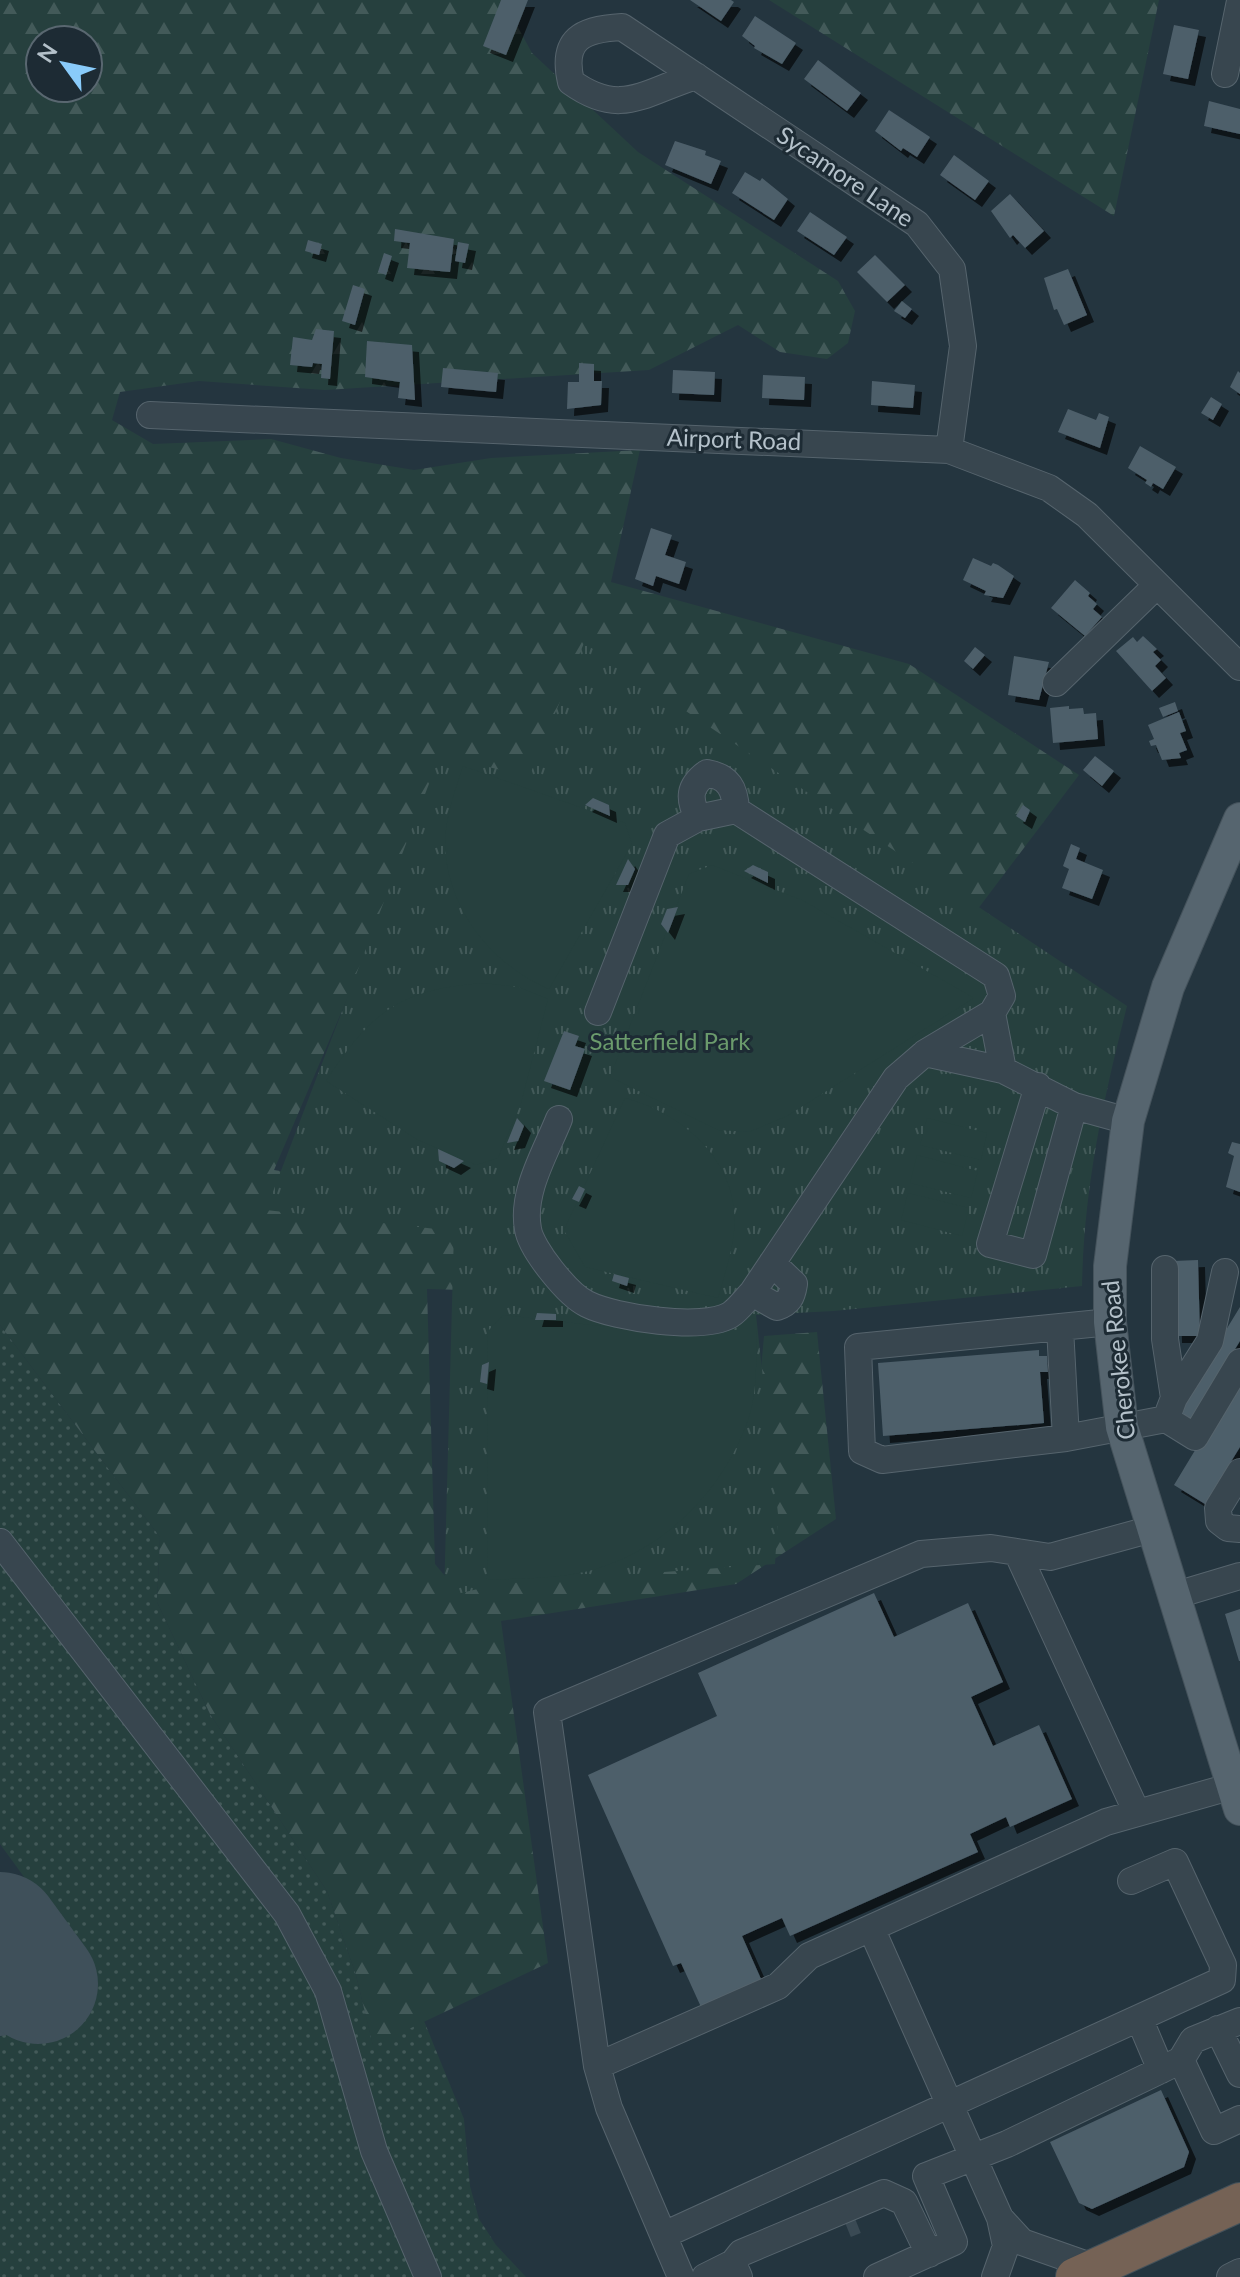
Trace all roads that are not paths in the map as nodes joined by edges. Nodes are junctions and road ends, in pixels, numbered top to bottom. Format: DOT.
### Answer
graph roads {
  1 [pos="1240,1"];
  2 [pos="1225,74"];
  3 [pos="696,76"];
  4 [pos="150,415"];
  5 [pos="949,450"];
  6 [pos="1156,586"];
  7 [pos="1240,667"];
  8 [pos="1056,683"];
  9 [pos="736,810"];
  10 [pos="698,818"];
  11 [pos="1240,819"];
  12 [pos="598,1012"];
  13 [pos="992,1013"];
  14 [pos="925,1053"];
  15 [pos="1003,1070"];
  16 [pos="1038,1086"];
  17 [pos="1074,1106"];
  18 [pos="559,1119"];
  19 [pos="1128,1121"];
  20 [pos="1165,1269"];
  21 [pos="1225,1272"];
  22 [pos="1110,1322"];
  23 [pos="1060,1328"];
  24 [pos="1240,1362"];
  25 [pos="1170,1409"];
  26 [pos="1122,1427"];
  27 [pos="1066,1438"];
  28 [pos="1240,1472"];
  29 [pos="1152,1529"];
  30 [pos="1240,1529"];
  31 [pos="0,1542"];
  32 [pos="1017,1552"];
  33 [pos="1240,1576"];
  34 [pos="1173,1596"];
  35 [pos="1238,1793"];
  36 [pos="1137,1813"];
  37 [pos="1131,1881"];
  38 [pos="872,1930"];
  39 [pos="1139,2018"];
  40 [pos="1229,2025"];
  41 [pos="1171,2065"];
  42 [pos="597,2066"];
  43 [pos="1240,2074"];
  44 [pos="949,2104"];
  45 [pos="1240,2119"];
  46 [pos="974,2156"];
  47 [pos="1240,2202"];
  48 [pos="1000,2218"];
  49 [pos="811,2222"];
  50 [pos="666,2234"];
  51 [pos="929,2254"];
  52 [pos="736,2270"];
  53 [pos="1086,2272"];
  54 [pos="1240,2272"];
  55 [pos="428,2277"];
  56 [pos="681,2277"];
  57 [pos="705,2277"];
  58 [pos="877,2277"];
  59 [pos="995,2277"];
  60 [pos="1231,2277"];
  1 -- 2 [label="street"];
  3 -- 5 [label="street, Sycamore Lane"];
  4 -- 5 [label="street, Airport Road"];
  5 -- 6 [label="street, Airport Road"];
  6 -- 7 [label="street, Airport Road"];
  6 -- 8 [label="street"];
  9 -- 10 [label="street"];
  9 -- 10 [label="street"];
  9 -- 13 [label="street"];
  10 -- 12 [label="street"];
  11 -- 19 [label="main road, Cherokee Road"];
  13 -- 14 [label="street"];
  13 -- 15 [label="street"];
  14 -- 15 [label="street"];
  14 -- 18 [label="street"];
  15 -- 16 [label="street"];
  16 -- 17 [label="street"];
  16 -- 17 [label="street"];
  17 -- 19 [label="street"];
  19 -- 22 [label="main road, Cherokee Road"];
  20 -- 25 [label="street"];
  21 -- 25 [label="street"];
  22 -- 23 [label="street"];
  22 -- 26 [label="main road, Cherokee Road"];
  23 -- 27 [label="street"];
  23 -- 27 [label="street"];
  24 -- 25 [label="street"];
  25 -- 26 [label="street"];
  26 -- 27 [label="street"];
  26 -- 29 [label="main road, Cherokee Road"];
  28 -- 30 [label="street"];
  29 -- 32 [label="street"];
  29 -- 34 [label="main road, Cherokee Road"];
  31 -- 55 [label="street"];
  32 -- 36 [label="street"];
  32 -- 42 [label="street"];
  33 -- 34 [label="street"];
  34 -- 35 [label="main road, Cherokee Road"];
  35 -- 36 [label="street"];
  36 -- 38 [label="street"];
  37 -- 39 [label="street"];
  38 -- 42 [label="street"];
  38 -- 44 [label="street"];
  39 -- 41 [label="street"];
  39 -- 44 [label="street"];
  40 -- 41 [label="street"];
  40 -- 43 [label="street"];
  41 -- 45 [label="street"];
  41 -- 46 [label="street"];
  42 -- 50 [label="street"];
  44 -- 46 [label="street"];
  44 -- 50 [label="street"];
  46 -- 48 [label="street"];
  46 -- 51 [label="street"];
  47 -- 53 [label="highway"];
  48 -- 53 [label="street"];
  48 -- 59 [label="street"];
  49 -- 51 [label="street"];
  49 -- 51 [label="street"];
  49 -- 52 [label="street"];
  50 -- 56 [label="street"];
  51 -- 58 [label="street"];
  52 -- 57 [label="street"];
  54 -- 60 [label="street"];
}
